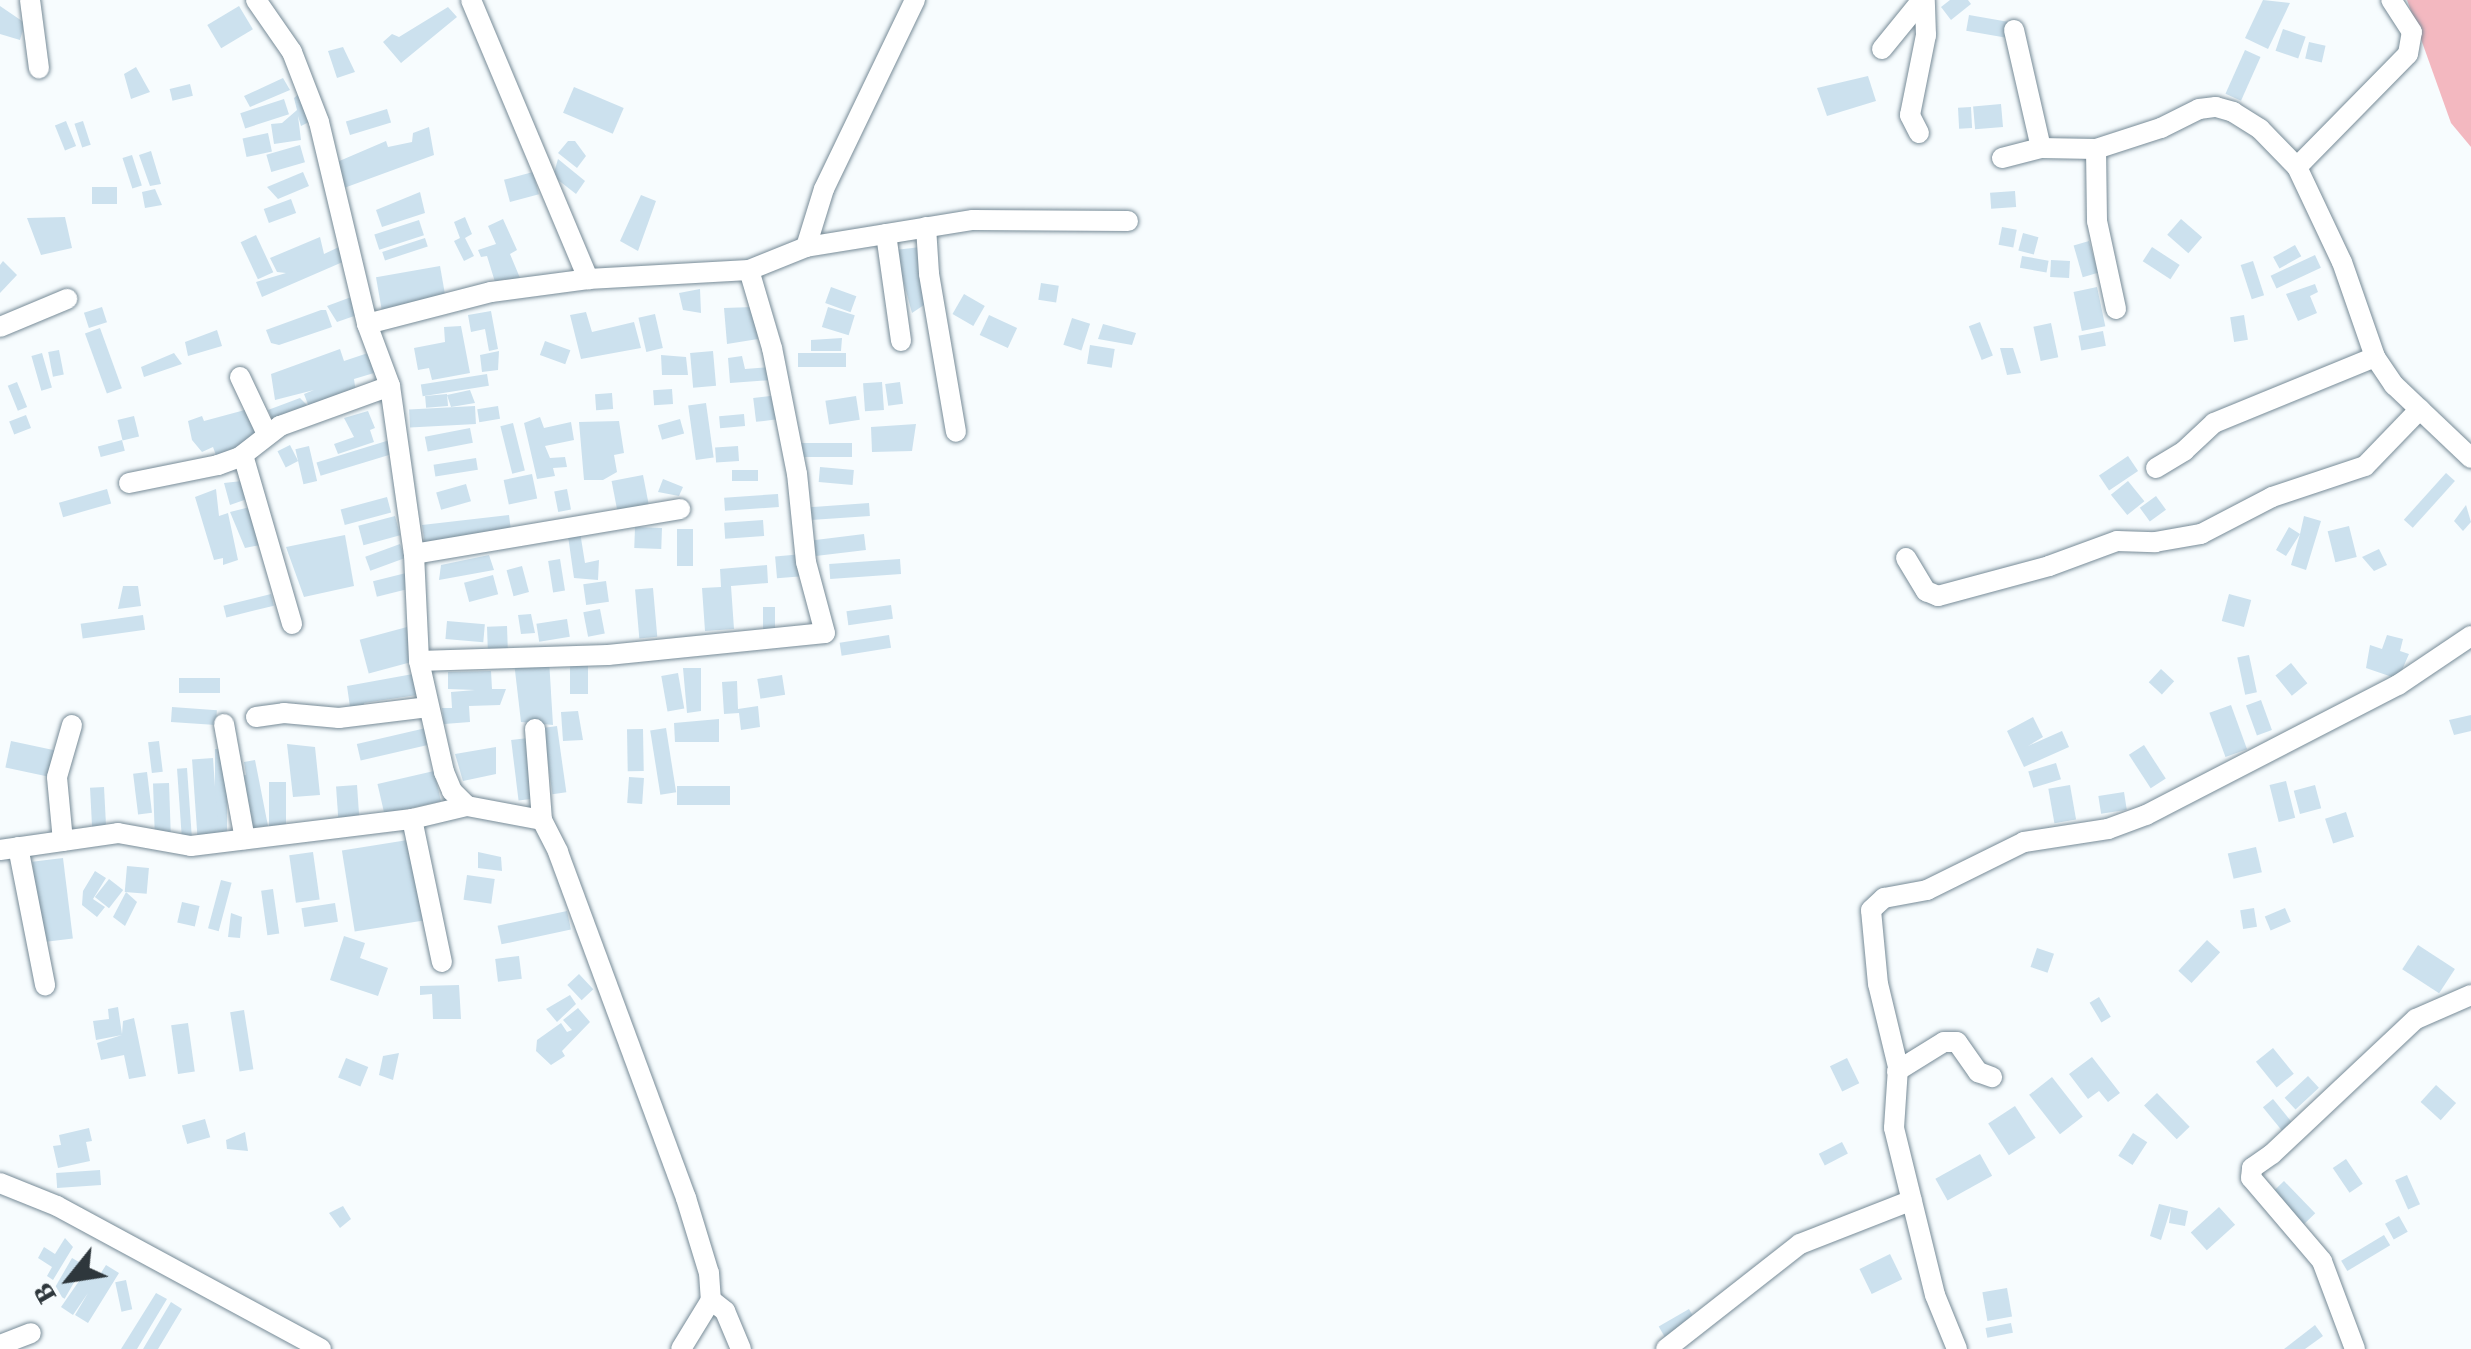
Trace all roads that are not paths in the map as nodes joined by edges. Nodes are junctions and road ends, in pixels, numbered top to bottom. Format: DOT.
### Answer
graph roads {
  1 [pos="30,0"];
  2 [pos="256,0"];
  3 [pos="472,0"];
  4 [pos="915,0"];
  5 [pos="1924,0"];
  6 [pos="2390,0"];
  7 [pos="2014,30"];
  8 [pos="1882,49"];
  9 [pos="39,68"];
  10 [pos="1918,132"];
  11 [pos="2040,148"];
  12 [pos="2096,149"];
  13 [pos="2002,158"];
  14 [pos="2297,167"];
  15 [pos="1128,222"];
  16 [pos="926,227"];
  17 [pos="886,234"];
  18 [pos="806,248"];
  19 [pos="749,270"];
  20 [pos="588,279"];
  21 [pos="67,299"];
  22 [pos="2116,309"];
  23 [pos="368,324"];
  24 [pos="0,327"];
  25 [pos="901,341"];
  26 [pos="2376,357"];
  27 [pos="240,377"];
  28 [pos="390,386"];
  29 [pos="2420,409"];
  30 [pos="956,432"];
  31 [pos="267,434"];
  32 [pos="243,454"];
  33 [pos="2471,458"];
  34 [pos="2156,468"];
  35 [pos="129,483"];
  36 [pos="680,509"];
  37 [pos="414,554"];
  38 [pos="1906,558"];
  39 [pos="292,624"];
  40 [pos="2471,636"];
  41 [pos="420,661"];
  42 [pos="428,706"];
  43 [pos="256,717"];
  44 [pos="224,724"];
  45 [pos="72,725"];
  46 [pos="535,729"];
  47 [pos="468,806"];
  48 [pos="412,819"];
  49 [pos="542,820"];
  50 [pos="245,839"];
  51 [pos="63,841"];
  52 [pos="9,849"];
  53 [pos="442,962"];
  54 [pos="45,985"];
  55 [pos="2471,995"];
  56 [pos="1898,1071"];
  57 [pos="1992,1076"];
  58 [pos="0,1183"];
  59 [pos="1912,1200"];
  60 [pos="711,1300"];
  61 [pos="31,1333"];
  62 [pos="0,1345"];
  63 [pos="320,1349"];
  64 [pos="681,1349"];
  65 [pos="741,1349"];
  66 [pos="1666,1349"];
  67 [pos="1956,1349"];
  68 [pos="2355,1349"];
  1 -- 9 [label="street"];
  2 -- 23 [label="street"];
  3 -- 20 [label="street"];
  4 -- 18 [label="street"];
  5 -- 8 [label="street"];
  5 -- 10 [label="street"];
  6 -- 14 [label="street"];
  7 -- 11 [label="street"];
  11 -- 12 [label="street"];
  11 -- 13 [label="street"];
  12 -- 14 [label="street"];
  12 -- 22 [label="street"];
  14 -- 26 [label="street"];
  15 -- 16 [label="street"];
  16 -- 17 [label="street"];
  16 -- 30 [label="street"];
  17 -- 18 [label="street"];
  17 -- 25 [label="street"];
  18 -- 19 [label="street"];
  19 -- 20 [label="street"];
  19 -- 41 [label="street"];
  20 -- 23 [label="street"];
  21 -- 24 [label="street"];
  23 -- 28 [label="street"];
  26 -- 29 [label="street"];
  26 -- 34 [label="street"];
  27 -- 31 [label="street"];
  28 -- 31 [label="street"];
  28 -- 37 [label="street"];
  29 -- 33 [label="street"];
  29 -- 38 [label="street"];
  31 -- 32 [label="street"];
  32 -- 35 [label="street"];
  32 -- 39 [label="street"];
  36 -- 37 [label="street"];
  37 -- 41 [label="street"];
  40 -- 56 [label="street"];
  41 -- 42 [label="street"];
  42 -- 43 [label="street"];
  42 -- 47 [label="street"];
  44 -- 50 [label="street"];
  45 -- 51 [label="street"];
  46 -- 49 [label="street"];
  47 -- 48 [label="street"];
  47 -- 49 [label="street"];
  48 -- 50 [label="street"];
  48 -- 53 [label="street"];
  49 -- 60 [label="street"];
  50 -- 51 [label="street"];
  51 -- 52 [label="street"];
  52 -- 54 [label="street"];
  55 -- 68 [label="street"];
  56 -- 57 [label="street"];
  56 -- 59 [label="street"];
  58 -- 63 [label="street"];
  59 -- 66 [label="street"];
  59 -- 67 [label="street"];
  60 -- 64 [label="street"];
  60 -- 65 [label="street"];
  61 -- 62 [label="street"];
}
